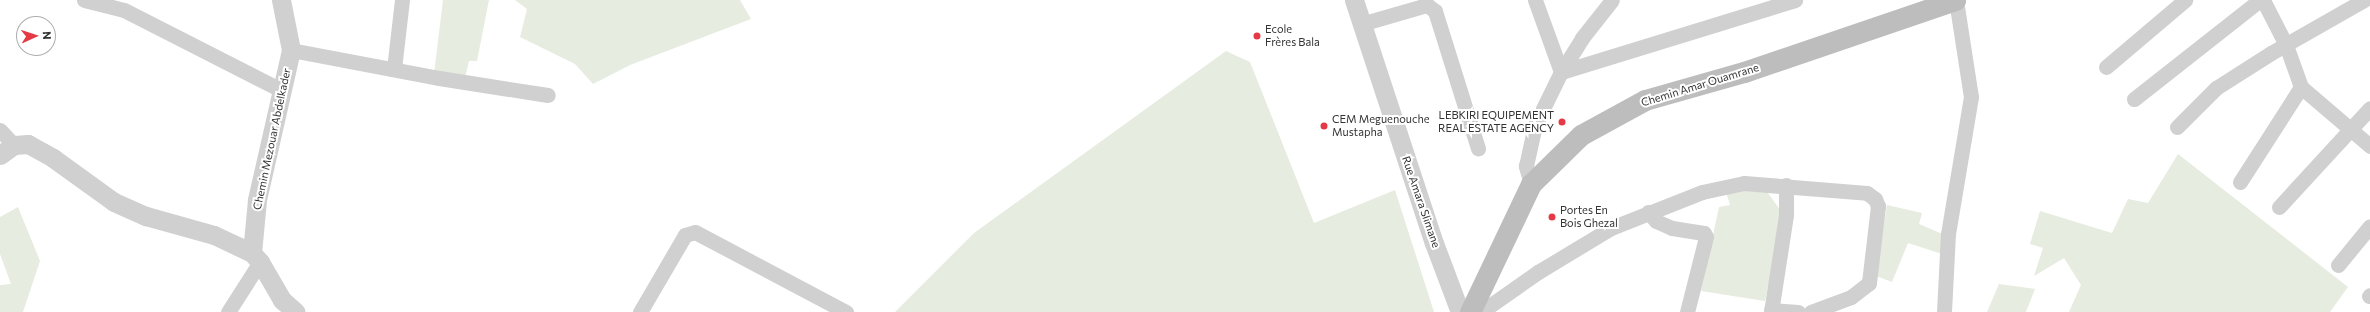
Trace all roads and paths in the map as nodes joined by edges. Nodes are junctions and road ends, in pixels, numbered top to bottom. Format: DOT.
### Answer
graph roads {
  1 [pos="282,0"];
  2 [pos="402,0"];
  3 [pos="1354,0"];
  4 [pos="1535,0"];
  5 [pos="1612,0"];
  6 [pos="1795,0"];
  7 [pos="1956,0"];
  8 [pos="2185,0"];
  9 [pos="2262,0"];
  10 [pos="2364,0"];
  11 [pos="88,1"];
  12 [pos="1361,24"];
  13 [pos="2286,46"];
  14 [pos="291,50"];
  15 [pos="2106,67"];
  16 [pos="394,68"];
  17 [pos="1561,72"];
  18 [pos="2301,87"];
  19 [pos="281,90"];
  20 [pos="548,95"];
  21 [pos="2134,99"];
  22 [pos="2370,108"];
  23 [pos="2177,127"];
  24 [pos="0,130"];
  25 [pos="2352,130"];
  26 [pos="2370,146"];
  27 [pos="1478,148"];
  28 [pos="7,150"];
  29 [pos="2240,182"];
  30 [pos="1531,184"];
  31 [pos="1786,186"];
  32 [pos="2280,207"];
  33 [pos="1648,212"];
  34 [pos="2370,226"];
  35 [pos="256,258"];
  36 [pos="2338,265"];
  37 [pos="1771,311"];
  38 [pos="228,312"];
  39 [pos="296,312"];
  40 [pos="640,312"];
  41 [pos="846,312"];
  42 [pos="1460,312"];
  43 [pos="1470,312"];
  44 [pos="1481,312"];
  45 [pos="1687,312"];
  46 [pos="1798,312"];
  47 [pos="1811,312"];
  48 [pos="1944,312"];
  1 -- 14 [label="street, Chemin Mezouar Abdelkader"];
  2 -- 16 [label="street"];
  3 -- 12 [label="street, Rue Amara Slimane"];
  4 -- 17 [label="street"];
  5 -- 17 [label="street"];
  6 -- 17 [label="street"];
  7 -- 30 [label="main road, Chemin Amar Ouamrane"];
  7 -- 48 [label="street"];
  8 -- 15 [label="street"];
  9 -- 13 [label="street"];
  9 -- 21 [label="street"];
  10 -- 13 [label="street"];
  11 -- 19 [label="street"];
  12 -- 27 [label="street"];
  12 -- 42 [label="street, Rue Amara Slimane"];
  13 -- 18 [label="street"];
  13 -- 23 [label="street"];
  14 -- 16 [label="street"];
  14 -- 19 [label="street, Chemin Mezouar Abdelkader"];
  16 -- 20 [label="street"];
  17 -- 30 [label="street"];
  18 -- 25 [label="street"];
  18 -- 29 [label="street"];
  19 -- 35 [label="street, Chemin Mezouar Abdelkader"];
  22 -- 25 [label="street"];
  24 -- 28 [label="street"];
  25 -- 26 [label="street"];
  25 -- 32 [label="street"];
  28 -- 35 [label="street"];
  30 -- 43 [label="main road, Chemin Amar Ouamrane"];
  31 -- 33 [label="street"];
  31 -- 37 [label="street"];
  31 -- 47 [label="street"];
  33 -- 44 [label="street"];
  33 -- 45 [label="street"];
  34 -- 36 [label="street"];
  35 -- 38 [label="street"];
  35 -- 39 [label="street"];
  37 -- 46 [label="street"];
  40 -- 41 [label="street"];
}
